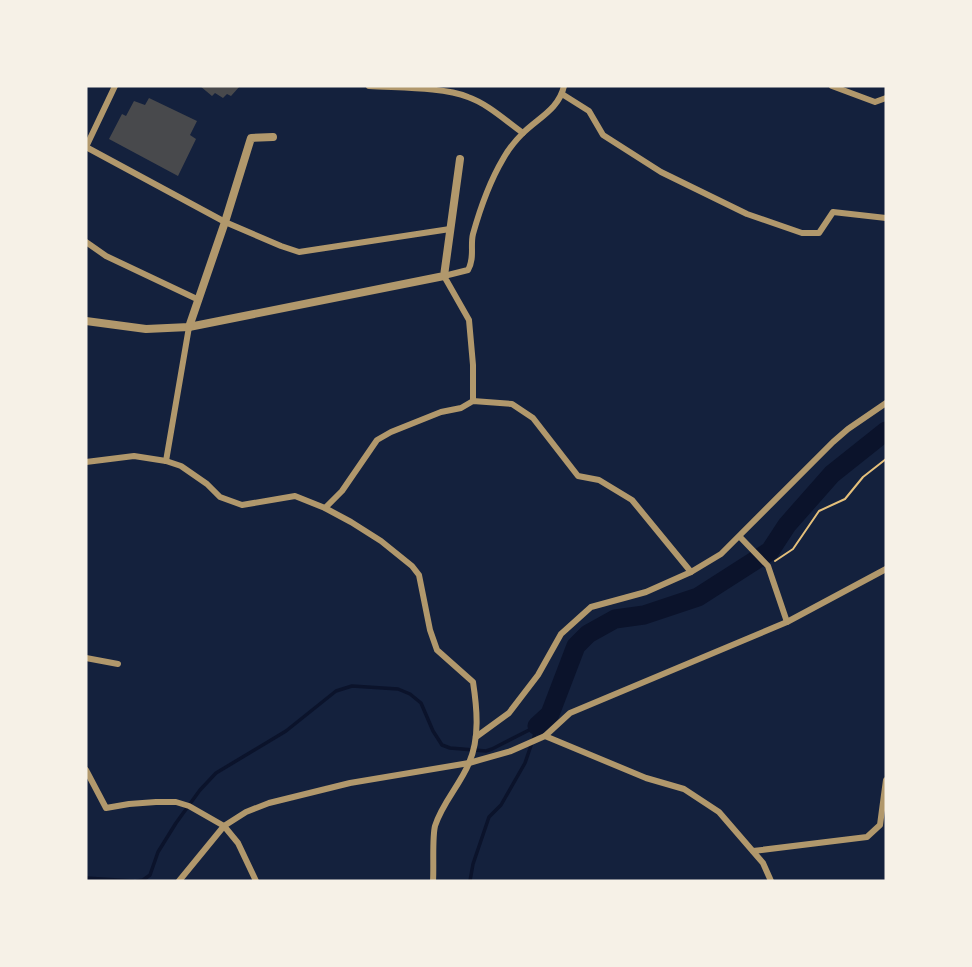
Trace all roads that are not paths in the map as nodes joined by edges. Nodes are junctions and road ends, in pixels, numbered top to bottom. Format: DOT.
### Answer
graph roads {
  1 [pos="115,86"];
  2 [pos="369,86"];
  3 [pos="564,86"];
  4 [pos="832,86"];
  5 [pos="562,94"];
  6 [pos="886,98"];
  7 [pos="523,133"];
  8 [pos="273,136"];
  9 [pos="86,147"];
  10 [pos="460,159"];
  11 [pos="886,218"];
  12 [pos="225,222"];
  13 [pos="450,229"];
  14 [pos="86,243"];
  15 [pos="444,276"];
  16 [pos="198,300"];
  17 [pos="86,321"];
  18 [pos="189,327"];
  19 [pos="473,401"];
  20 [pos="886,402"];
  21 [pos="166,461"];
  22 [pos="86,463"];
  23 [pos="325,508"];
  24 [pos="740,537"];
  25 [pos="886,569"];
  26 [pos="691,572"];
  27 [pos="788,622"];
  28 [pos="86,658"];
  29 [pos="118,664"];
  30 [pos="545,736"];
  31 [pos="476,737"];
  32 [pos="469,763"];
  33 [pos="86,770"];
  34 [pos="886,782"];
  35 [pos="224,826"];
  36 [pos="753,851"];
  37 [pos="179,881"];
  38 [pos="256,881"];
  39 [pos="433,881"];
  40 [pos="771,881"];
  1 -- 9 [label="street"];
  2 -- 7 [label="street"];
  3 -- 5 [label="street"];
  4 -- 6 [label="street"];
  5 -- 7 [label="street"];
  5 -- 11 [label="street"];
  7 -- 15 [label="street"];
  8 -- 12 [label="street"];
  9 -- 12 [label="street"];
  10 -- 13 [label="street"];
  12 -- 13 [label="street"];
  12 -- 16 [label="street"];
  13 -- 15 [label="street"];
  14 -- 16 [label="street"];
  15 -- 18 [label="street"];
  15 -- 19 [label="street"];
  16 -- 18 [label="street"];
  17 -- 18 [label="street"];
  18 -- 21 [label="street"];
  19 -- 23 [label="street"];
  19 -- 26 [label="street"];
  20 -- 24 [label="street"];
  21 -- 22 [label="street"];
  21 -- 23 [label="street"];
  23 -- 31 [label="street"];
  24 -- 26 [label="street"];
  24 -- 27 [label="street"];
  25 -- 27 [label="street"];
  26 -- 31 [label="street"];
  27 -- 30 [label="street"];
  28 -- 29 [label="street"];
  30 -- 32 [label="street"];
  30 -- 36 [label="street"];
  31 -- 32 [label="street"];
  32 -- 35 [label="street"];
  32 -- 39 [label="street"];
  33 -- 35 [label="street"];
  34 -- 36 [label="street"];
  35 -- 37 [label="street"];
  35 -- 38 [label="street"];
  36 -- 40 [label="street"];
}
